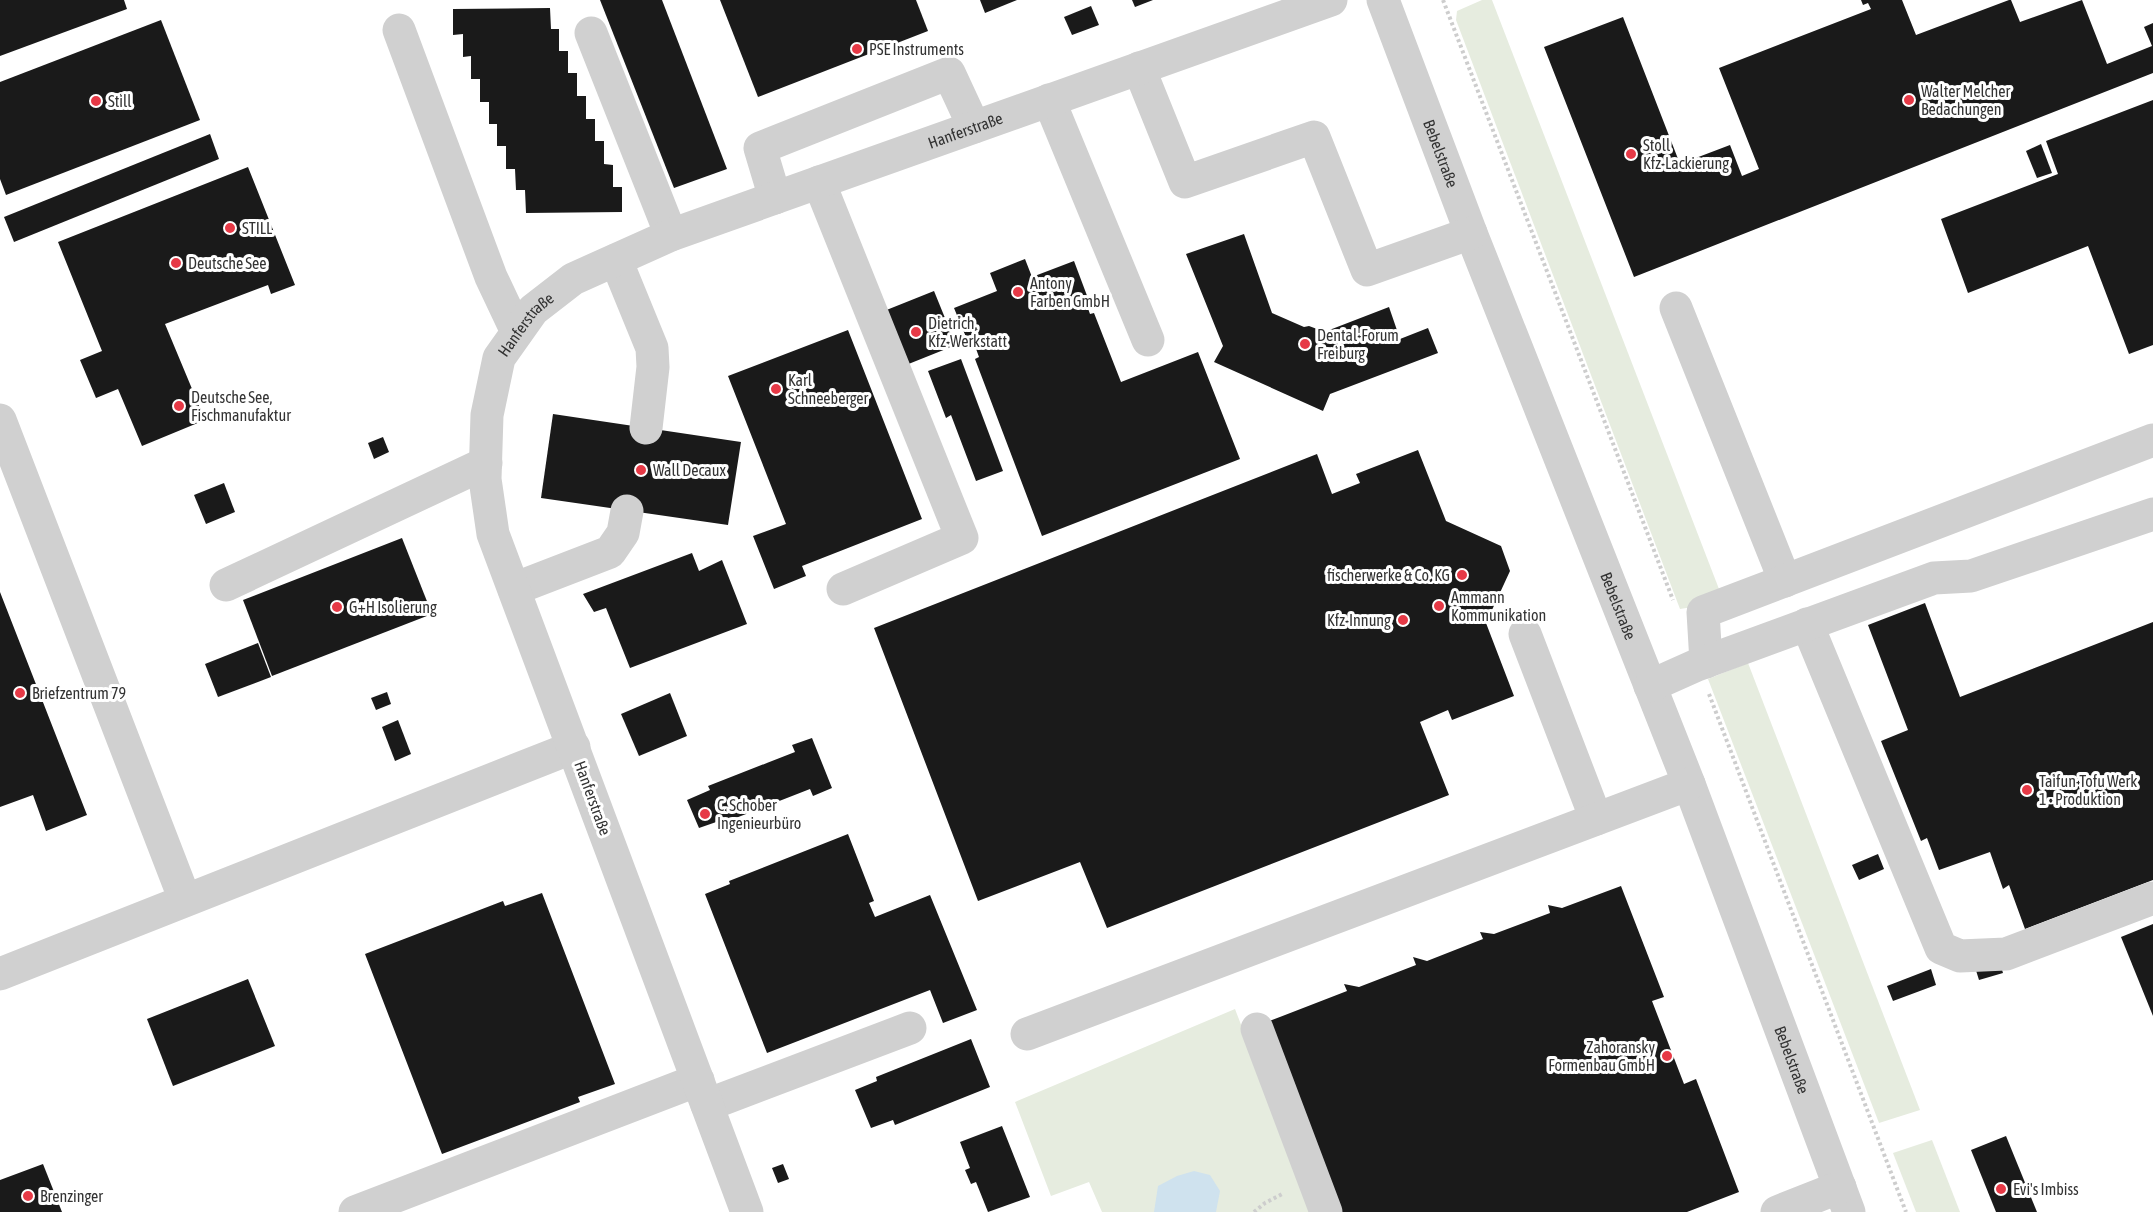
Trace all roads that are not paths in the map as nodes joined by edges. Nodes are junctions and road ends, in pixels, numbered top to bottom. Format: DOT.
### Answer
graph roads {
  1 [pos="1331,0"];
  2 [pos="1383,0"];
  3 [pos="399,30"];
  4 [pos="591,33"];
  5 [pos="1139,68"];
  6 [pos="1049,100"];
  7 [pos="974,127"];
  8 [pos="819,182"];
  9 [pos="775,198"];
  10 [pos="1471,233"];
  11 [pos="671,235"];
  12 [pos="616,260"];
  13 [pos="1676,308"];
  14 [pos="517,332"];
  15 [pos="1148,340"];
  16 [pos="0,420"];
  17 [pos="646,428"];
  18 [pos="2153,440"];
  19 [pos="486,463"];
  20 [pos="627,511"];
  21 [pos="2153,514"];
  22 [pos="1785,581"];
  23 [pos="226,585"];
  24 [pos="514,589"];
  25 [pos="843,590"];
  26 [pos="1807,624"];
  27 [pos="1525,634"];
  28 [pos="1706,662"];
  29 [pos="1650,686"];
  30 [pos="574,747"];
  31 [pos="1689,784"];
  32 [pos="1596,819"];
  33 [pos="2153,898"];
  34 [pos="185,900"];
  35 [pos="0,974"];
  36 [pos="910,1028"];
  37 [pos="1257,1029"];
  38 [pos="1027,1034"];
  39 [pos="703,1092"];
  40 [pos="1844,1199"];
  41 [pos="355,1212"];
  42 [pos="747,1212"];
  43 [pos="1326,1212"];
  44 [pos="1777,1212"];
  1 -- 5 [label="street, Hanferstraße"];
  2 -- 10 [label="street, Bebelstraße"];
  3 -- 14 [label="street"];
  4 -- 11 [label="street"];
  5 -- 6 [label="street, Hanferstraße"];
  5 -- 10 [label="street"];
  6 -- 7 [label="street, Hanferstraße"];
  6 -- 15 [label="street"];
  7 -- 8 [label="street, Hanferstraße"];
  7 -- 9 [label="street"];
  8 -- 9 [label="street, Hanferstraße"];
  8 -- 25 [label="street"];
  9 -- 11 [label="street, Hanferstraße"];
  10 -- 29 [label="street, Bebelstraße"];
  11 -- 12 [label="street, Hanferstraße"];
  12 -- 14 [label="street, Hanferstraße"];
  12 -- 17 [label="street"];
  13 -- 22 [label="street"];
  14 -- 19 [label="street, Hanferstraße"];
  16 -- 34 [label="street"];
  18 -- 22 [label="street"];
  19 -- 23 [label="street"];
  19 -- 24 [label="street, Hanferstraße"];
  20 -- 24 [label="street"];
  21 -- 26 [label="street"];
  22 -- 28 [label="street"];
  24 -- 30 [label="street, Hanferstraße"];
  26 -- 28 [label="street"];
  26 -- 33 [label="street"];
  27 -- 32 [label="street"];
  28 -- 29 [label="street"];
  29 -- 31 [label="street, Bebelstraße"];
  30 -- 34 [label="street"];
  30 -- 39 [label="street, Hanferstraße"];
  31 -- 32 [label="street"];
  31 -- 40 [label="street, Bebelstraße"];
  32 -- 38 [label="street"];
  34 -- 35 [label="street"];
  36 -- 39 [label="street"];
  37 -- 43 [label="street"];
  39 -- 41 [label="street"];
  39 -- 42 [label="street, Hanferstraße"];
  40 -- 44 [label="street"];
}
